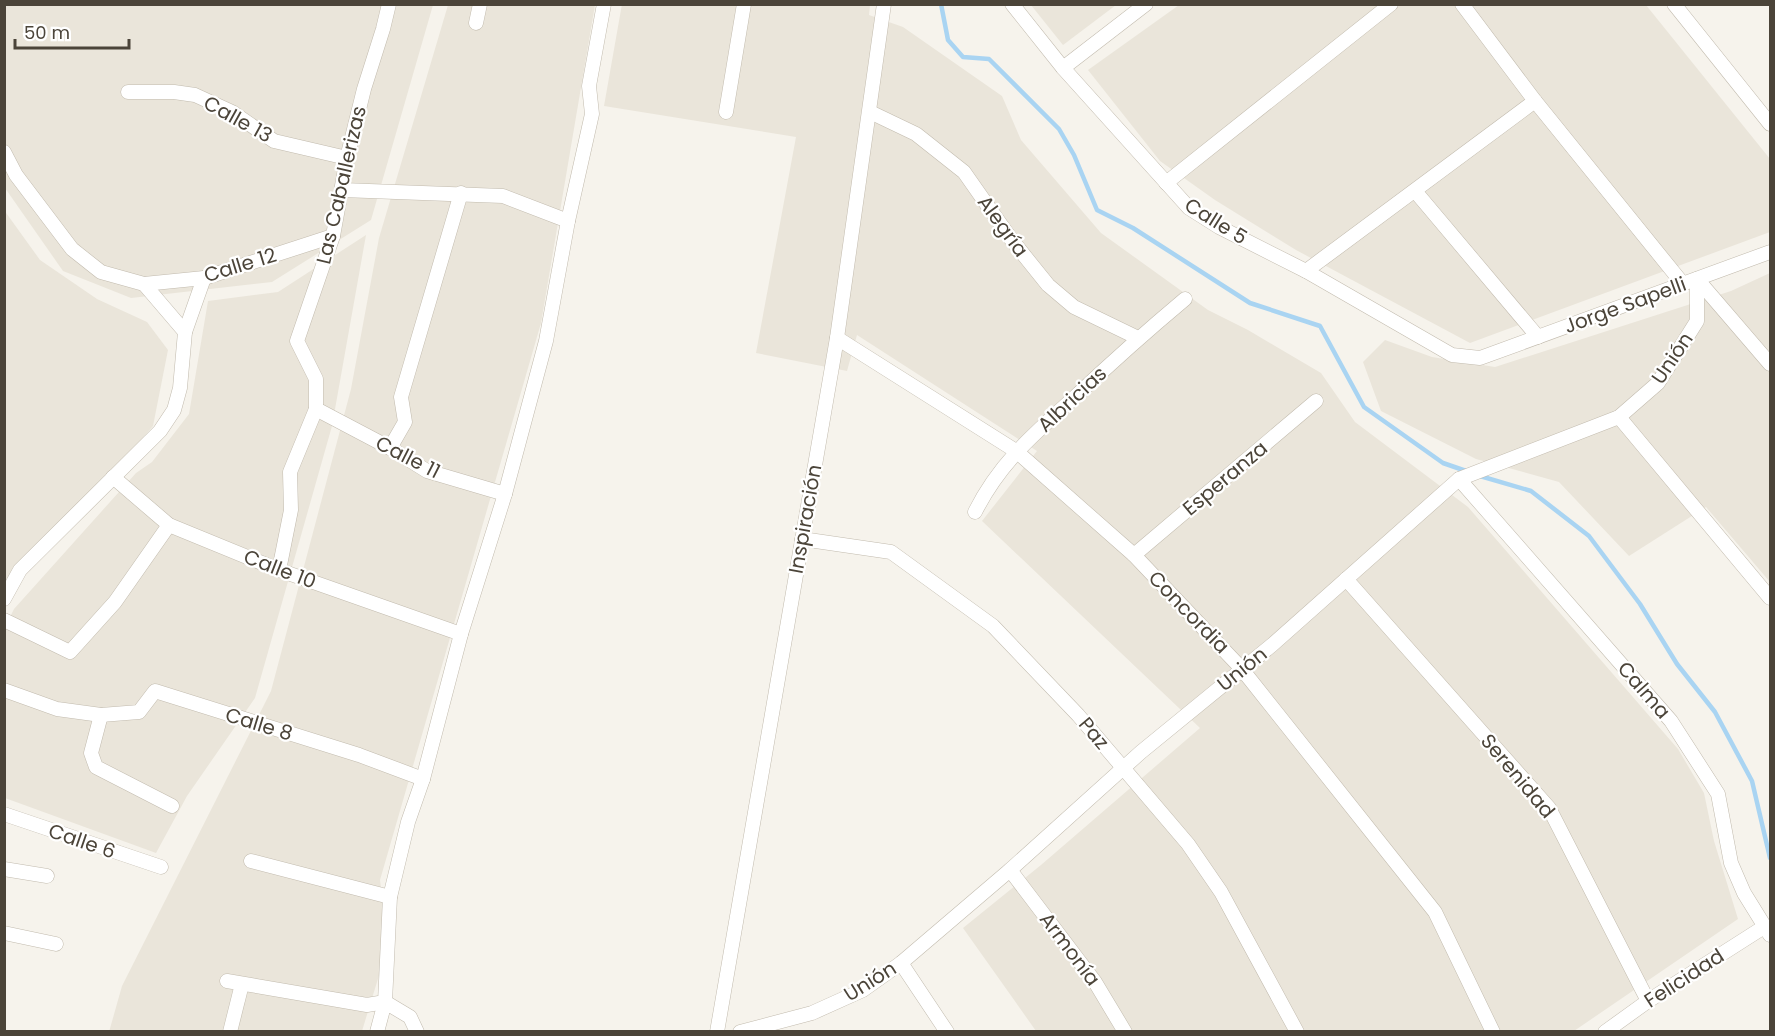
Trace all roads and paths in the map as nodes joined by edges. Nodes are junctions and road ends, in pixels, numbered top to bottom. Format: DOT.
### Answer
graph roads {
  1 [pos="389,4"];
  2 [pos="480,4"];
  3 [pos="604,4"];
  4 [pos="744,4"];
  5 [pos="884,4"];
  6 [pos="1012,4"];
  7 [pos="1146,4"];
  8 [pos="1391,4"];
  9 [pos="1462,4"];
  10 [pos="1674,4"];
  11 [pos="476,23"];
  12 [pos="1064,68"];
  13 [pos="128,92"];
  14 [pos="1535,101"];
  15 [pos="726,112"];
  16 [pos="870,112"];
  17 [pos="1770,124"];
  18 [pos="4,152"];
  19 [pos="347,158"];
  20 [pos="1166,183"];
  21 [pos="342,190"];
  22 [pos="1415,191"];
  23 [pos="461,193"];
  24 [pos="568,221"];
  25 [pos="333,236"];
  26 [pos="1770,252"];
  27 [pos="1306,271"];
  28 [pos="204,278"];
  29 [pos="1697,279"];
  30 [pos="144,284"];
  31 [pos="1683,284"];
  32 [pos="1185,299"];
  33 [pos="185,332"];
  34 [pos="1538,337"];
  35 [pos="837,338"];
  36 [pos="1138,338"];
  37 [pos="1480,358"];
  38 [pos="1770,364"];
  39 [pos="1316,401"];
  40 [pos="316,409"];
  41 [pos="1619,417"];
  42 [pos="390,448"];
  43 [pos="1017,451"];
  44 [pos="113,477"];
  45 [pos="1460,479"];
  46 [pos="505,494"];
  47 [pos="975,512"];
  48 [pos="169,525"];
  49 [pos="802,539"];
  50 [pos="1134,555"];
  51 [pos="279,570"];
  52 [pos="1346,579"];
  53 [pos="1770,598"];
  54 [pos="4,599"];
  55 [pos="4,620"];
  56 [pos="461,634"];
  57 [pos="1243,669"];
  58 [pos="4,690"];
  59 [pos="101,715"];
  60 [pos="1123,768"];
  61 [pos="423,778"];
  62 [pos="172,806"];
  63 [pos="4,814"];
  64 [pos="251,861"];
  65 [pos="161,867"];
  66 [pos="4,869"];
  67 [pos="1010,870"];
  68 [pos="47,876"];
  69 [pos="390,897"];
  70 [pos="1767,931"];
  71 [pos="4,933"];
  72 [pos="56,944"];
  73 [pos="901,963"];
  74 [pos="227,981"];
  75 [pos="242,984"];
  76 [pos="1648,1000"];
  77 [pos="385,1002"];
  78 [pos="230,1032"];
  79 [pos="377,1032"];
  80 [pos="417,1032"];
  81 [pos="717,1032"];
  82 [pos="740,1032"];
  83 [pos="947,1032"];
  84 [pos="1125,1032"];
  85 [pos="1297,1032"];
  86 [pos="1492,1032"];
  87 [pos="1605,1032"];
  1 -- 19 [label="street, Las Caballerizas"];
  2 -- 11 [label="street"];
  3 -- 24 [label="street"];
  4 -- 15 [label="street"];
  5 -- 16 [label="street, Inspiración"];
  6 -- 12 [label="street, Calle 5"];
  7 -- 12 [label="street"];
  8 -- 20 [label="street"];
  9 -- 14 [label="street"];
  10 -- 17 [label="street"];
  12 -- 20 [label="street, Calle 5"];
  13 -- 19 [label="street, Calle 13"];
  14 -- 22 [label="street"];
  14 -- 31 [label="street"];
  16 -- 35 [label="street, Inspiración"];
  16 -- 36 [label="street, Alegría"];
  18 -- 30 [label="street"];
  19 -- 21 [label="street, Las Caballerizas"];
  20 -- 27 [label="street, Calle 5"];
  21 -- 23 [label="street"];
  21 -- 25 [label="street, Las Caballerizas"];
  22 -- 27 [label="street"];
  22 -- 34 [label="street"];
  23 -- 24 [label="street"];
  23 -- 42 [label="street"];
  24 -- 46 [label="street"];
  25 -- 28 [label="street, Calle 12"];
  25 -- 40 [label="street, Las Caballerizas"];
  26 -- 29 [label="street, Jorge Sapelli"];
  27 -- 37 [label="street, Calle 5"];
  28 -- 30 [label="street, Calle 12"];
  28 -- 33 [label="street"];
  29 -- 31 [label="street, Jorge Sapelli"];
  29 -- 38 [label="street"];
  29 -- 41 [label="street, Unión"];
  30 -- 33 [label="street"];
  31 -- 34 [label="street, Jorge Sapelli"];
  32 -- 36 [label="street, Albricias"];
  33 -- 44 [label="street"];
  34 -- 37 [label="street, Jorge Sapelli"];
  35 -- 43 [label="street, Concordia"];
  35 -- 49 [label="street, Inspiración"];
  36 -- 43 [label="street, Albricias"];
  39 -- 50 [label="street, Esperanza"];
  40 -- 42 [label="street, Calle 11"];
  40 -- 51 [label="street, Las Caballerizas"];
  41 -- 45 [label="street, Unión"];
  41 -- 53 [label="street"];
  42 -- 46 [label="street, Calle 11"];
  43 -- 47 [label="street, Albricias"];
  43 -- 50 [label="street, Concordia"];
  44 -- 48 [label="street, Calle 10"];
  44 -- 54 [label="street"];
  45 -- 52 [label="street, Unión"];
  45 -- 70 [label="street, Calma"];
  46 -- 56 [label="street"];
  48 -- 51 [label="street, Calle 10"];
  48 -- 55 [label="street"];
  49 -- 60 [label="street, Paz"];
  49 -- 81 [label="street, Inspiración"];
  50 -- 57 [label="street, Concordia"];
  51 -- 56 [label="street, Calle 10"];
  52 -- 57 [label="street, Unión"];
  52 -- 76 [label="street, Serenidad"];
  56 -- 61 [label="street"];
  57 -- 60 [label="street, Unión"];
  57 -- 86 [label="street, Concordia"];
  58 -- 59 [label="street, Calle 8"];
  59 -- 61 [label="street, Calle 8"];
  59 -- 62 [label="street"];
  60 -- 67 [label="street, Unión"];
  60 -- 85 [label="street, Paz"];
  61 -- 69 [label="street"];
  63 -- 65 [label="street, Calle 6"];
  64 -- 69 [label="street"];
  66 -- 68 [label="street"];
  67 -- 73 [label="street, Unión"];
  67 -- 84 [label="street, Armonía"];
  69 -- 77 [label="street"];
  70 -- 76 [label="street, Felicidad"];
  71 -- 72 [label="street"];
  73 -- 82 [label="street, Unión"];
  73 -- 83 [label="street"];
  74 -- 75 [label="street"];
  75 -- 77 [label="street"];
  75 -- 78 [label="street"];
  76 -- 87 [label="street, Felicidad"];
  77 -- 79 [label="street"];
  77 -- 80 [label="street"];
}
